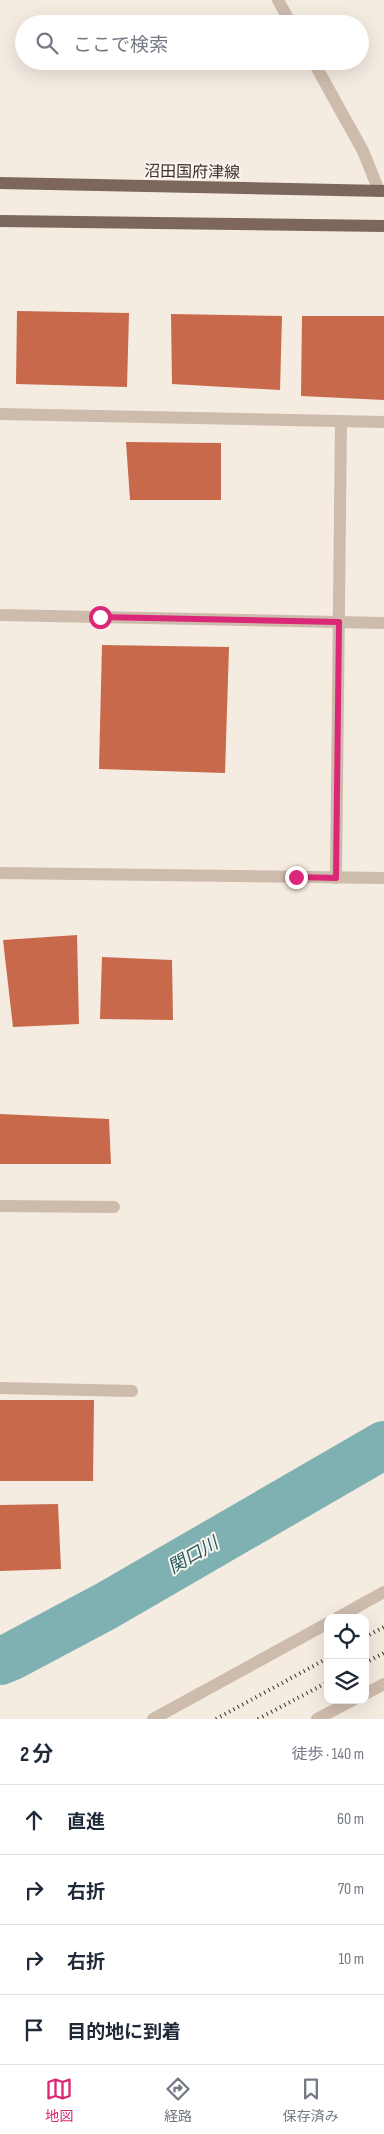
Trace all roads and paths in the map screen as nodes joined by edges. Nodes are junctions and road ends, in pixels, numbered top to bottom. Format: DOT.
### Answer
graph roads {
  1 [pos="278,0"];
  2 [pos="286,15"];
  3 [pos="318,70"];
  4 [pos="0,183"];
  5 [pos="382,191"];
  6 [pos="0,222"];
  7 [pos="384,226"];
  8 [pos="0,414"];
  9 [pos="341,421"];
  10 [pos="384,422"];
  11 [pos="0,615"];
  12 [pos="339,622"];
  13 [pos="384,623"];
  14 [pos="0,873"];
  15 [pos="336,878"];
  16 [pos="384,878"];
  17 [pos="0,1206"];
  18 [pos="114,1207"];
  19 [pos="0,1388"];
  20 [pos="132,1390"];
  21 [pos="384,1592"];
  22 [pos="344,1614"];
  23 [pos="324,1625"];
  24 [pos="384,1684"];
  25 [pos="369,1692"];
  26 [pos="345,1704"];
  27 [pos="153,1719"];
  28 [pos="317,1719"];
  1 -- 2 [label="street"];
  3 -- 5 [label="street"];
  4 -- 5 [label="main road, 沼田国府津線"];
  6 -- 7 [label="main road"];
  8 -- 9 [label="street"];
  9 -- 10 [label="street"];
  9 -- 12 [label="street"];
  11 -- 12 [label="street"];
  12 -- 13 [label="street"];
  12 -- 15 [label="street"];
  14 -- 15 [label="street"];
  15 -- 16 [label="street"];
  17 -- 18 [label="street"];
  19 -- 20 [label="street"];
  21 -- 22 [label="street"];
  23 -- 27 [label="street"];
  24 -- 25 [label="street"];
  26 -- 28 [label="street"];
}
